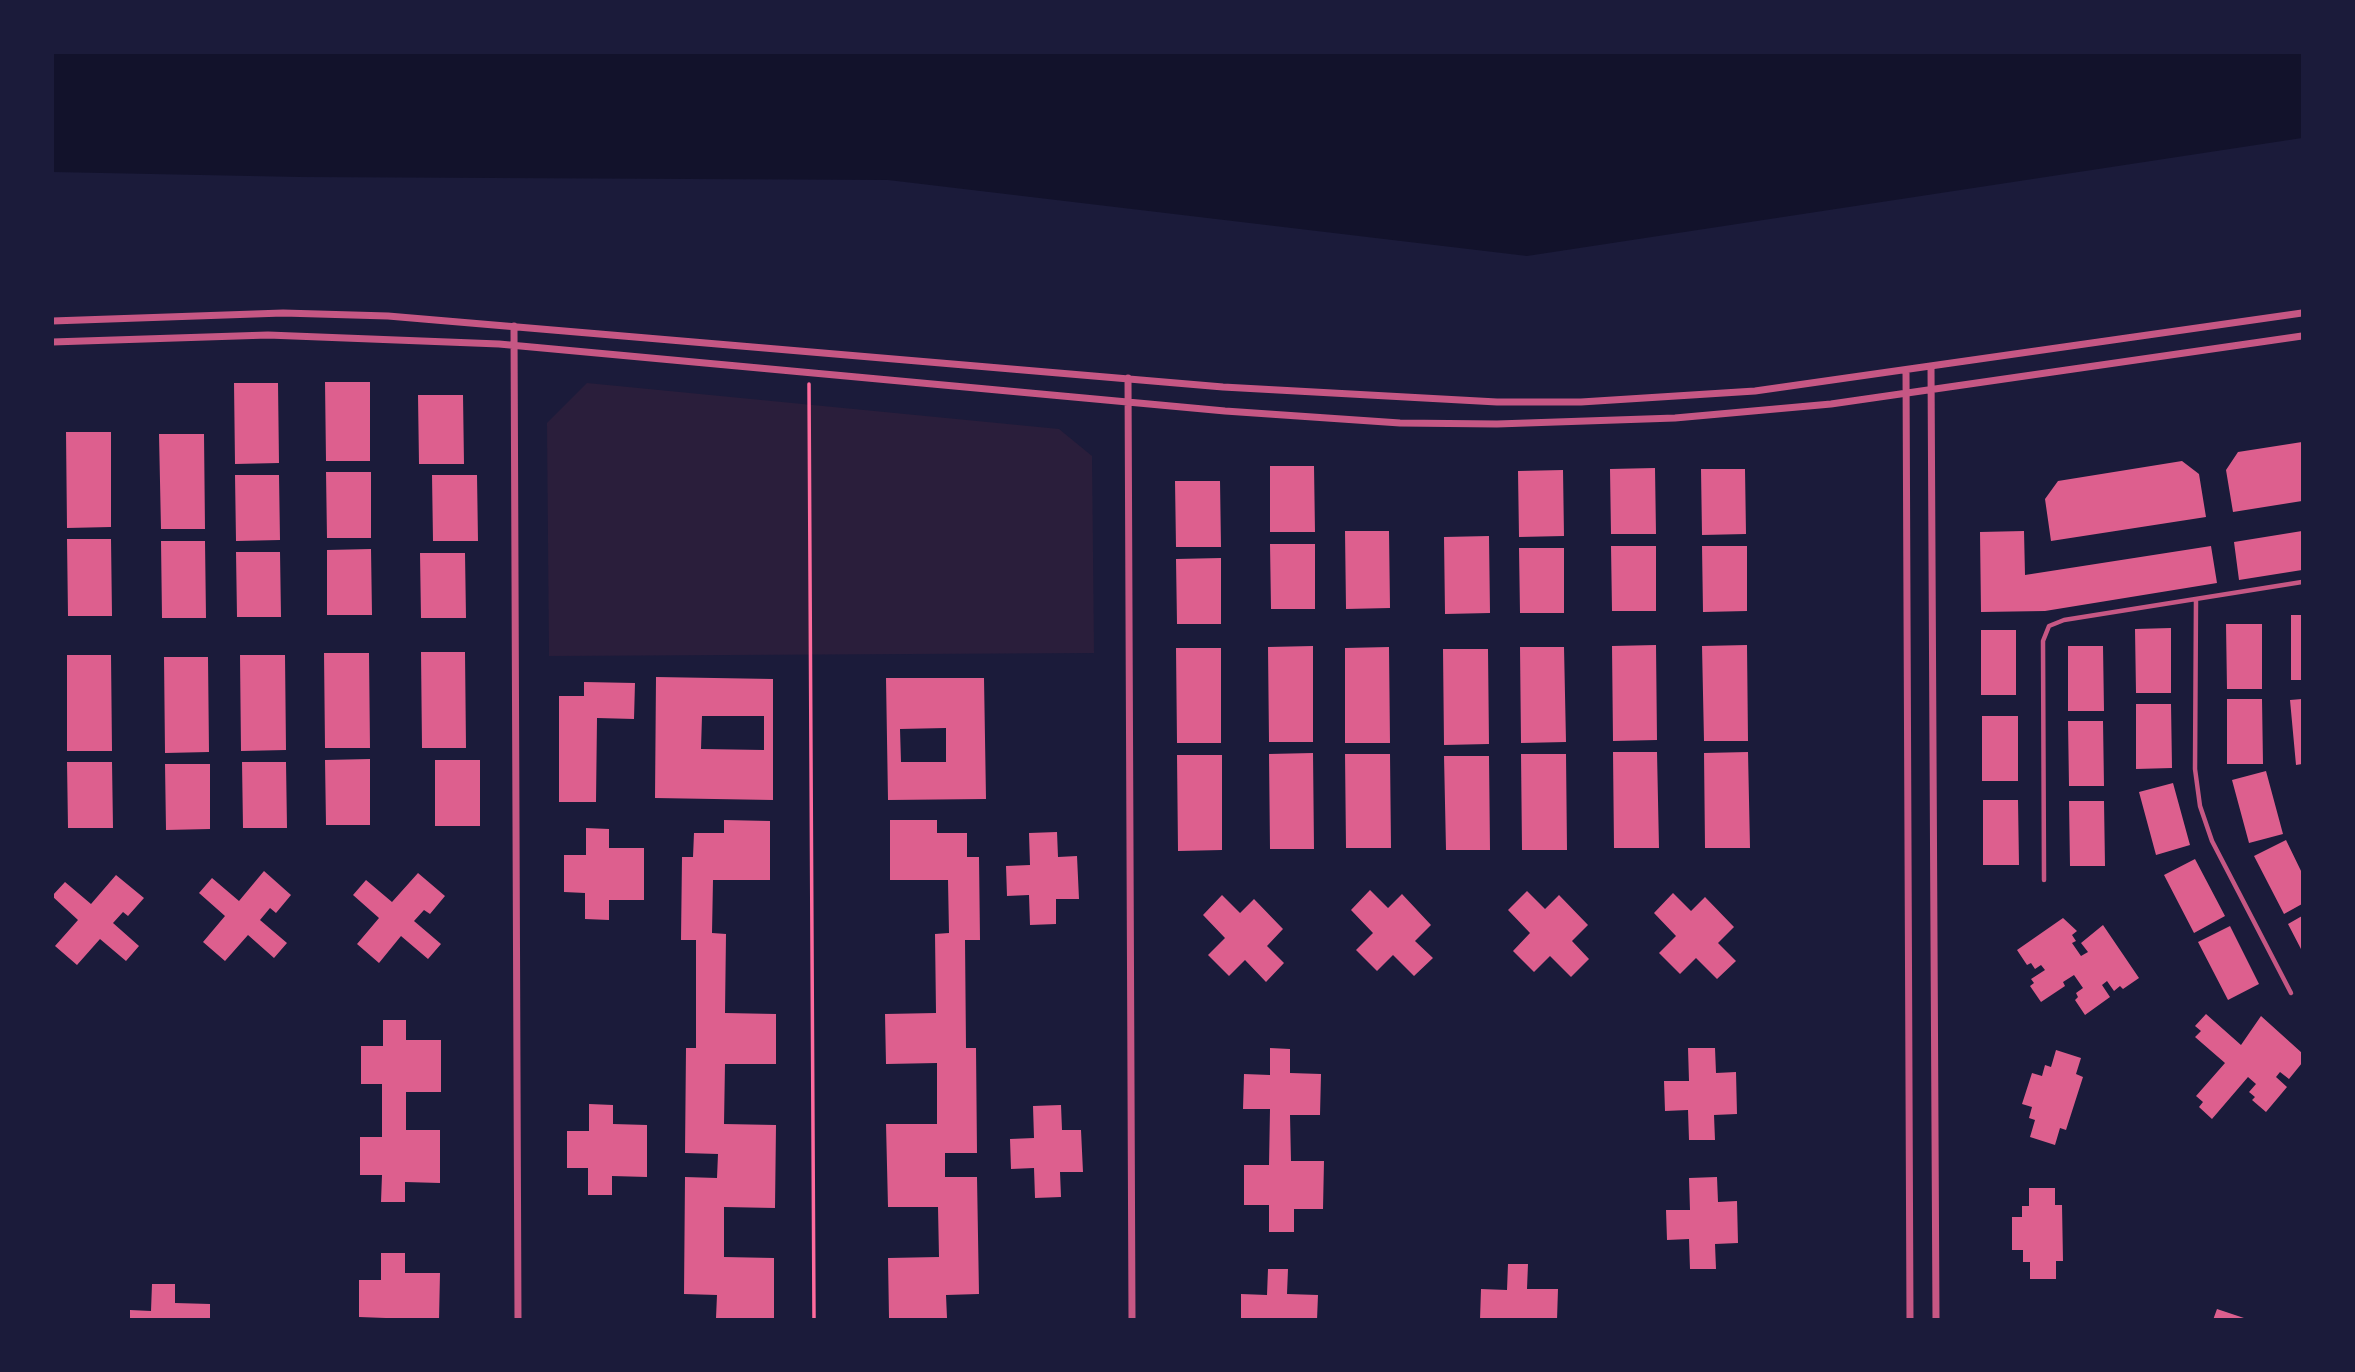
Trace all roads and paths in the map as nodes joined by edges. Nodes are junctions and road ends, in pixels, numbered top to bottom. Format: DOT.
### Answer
graph roads {
  1 [pos="2302,313"];
  2 [pos="52,321"];
  3 [pos="514,326"];
  4 [pos="2302,336"];
  5 [pos="52,342"];
  6 [pos="514,346"];
  7 [pos="1931,366"];
  8 [pos="1906,370"];
  9 [pos="809,374"];
  10 [pos="1128,378"];
  11 [pos="1932,390"];
  12 [pos="1906,394"];
  13 [pos="1128,402"];
  14 [pos="2302,582"];
  15 [pos="2196,599"];
  16 [pos="2044,880"];
  17 [pos="2291,993"];
  18 [pos="518,1320"];
  19 [pos="814,1320"];
  20 [pos="1132,1320"];
  21 [pos="1910,1320"];
  22 [pos="1936,1320"];
  1 -- 7 [label="street"];
  2 -- 3 [label="street"];
  3 -- 6 [label="street"];
  3 -- 10 [label="street"];
  4 -- 11 [label="street"];
  5 -- 6 [label="street"];
  6 -- 9 [label="street"];
  6 -- 18 [label="street"];
  7 -- 8 [label="street"];
  7 -- 11 [label="street"];
  8 -- 10 [label="street"];
  8 -- 12 [label="street"];
  9 -- 13 [label="street"];
  9 -- 19 [label="path"];
  10 -- 13 [label="street"];
  11 -- 12 [label="street"];
  11 -- 22 [label="street"];
  12 -- 13 [label="street"];
  12 -- 21 [label="street"];
  13 -- 20 [label="street"];
  14 -- 15 [label="lane"];
  15 -- 16 [label="lane"];
  15 -- 17 [label="lane"];
}
